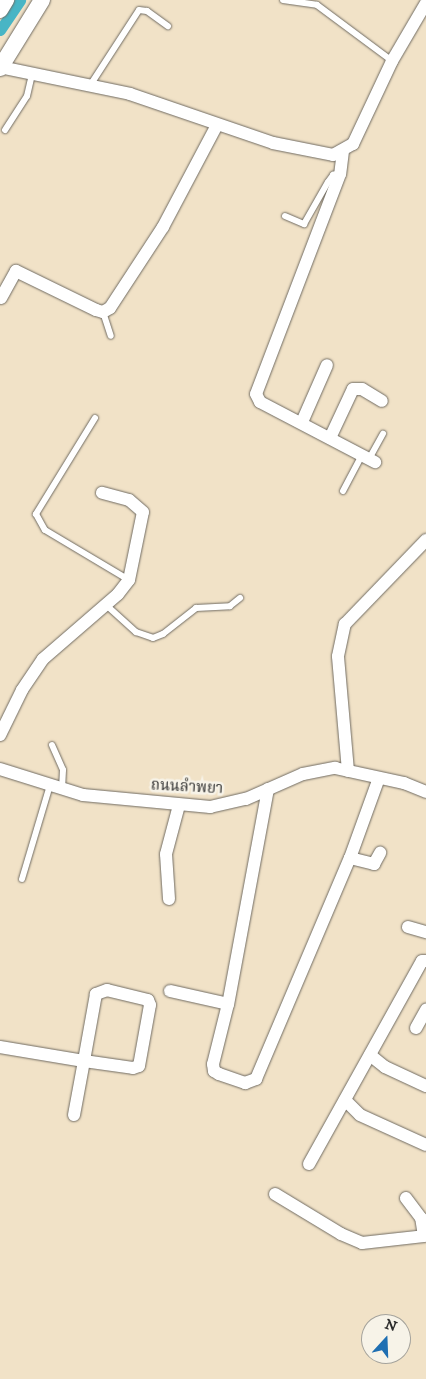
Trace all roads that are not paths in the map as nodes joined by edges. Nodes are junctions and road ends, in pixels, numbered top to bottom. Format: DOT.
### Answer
graph roads {
  1 [pos="6,0"];
  2 [pos="42,0"];
  3 [pos="283,0"];
  4 [pos="426,2"];
  5 [pos="0,10"];
  6 [pos="168,26"];
  7 [pos="392,61"];
  8 [pos="0,67"];
  9 [pos="32,74"];
  10 [pos="91,84"];
  11 [pos="216,125"];
  12 [pos="4,130"];
  13 [pos="343,151"];
  14 [pos="340,174"];
  15 [pos="285,216"];
  16 [pos="1,298"];
  17 [pos="103,312"];
  18 [pos="111,336"];
  19 [pos="327,365"];
  20 [pos="382,401"];
  21 [pos="95,418"];
  22 [pos="302,422"];
  23 [pos="383,434"];
  24 [pos="330,438"];
  25 [pos="369,459"];
  26 [pos="342,491"];
  27 [pos="102,493"];
  28 [pos="426,540"];
  29 [pos="128,580"];
  30 [pos="240,598"];
  31 [pos="104,604"];
  32 [pos="0,735"];
  33 [pos="52,745"];
  34 [pos="0,770"];
  35 [pos="348,771"];
  36 [pos="379,778"];
  37 [pos="56,786"];
  38 [pos="268,789"];
  39 [pos="426,792"];
  40 [pos="179,805"];
  41 [pos="380,853"];
  42 [pos="350,858"];
  43 [pos="22,879"];
  44 [pos="169,899"];
  45 [pos="408,927"];
  46 [pos="426,932"];
  47 [pos="426,961"];
  48 [pos="170,992"];
  49 [pos="228,1004"];
  50 [pos="426,1010"];
  51 [pos="416,1028"];
  52 [pos="0,1046"];
  53 [pos="370,1055"];
  54 [pos="84,1061"];
  55 [pos="426,1086"];
  56 [pos="345,1100"];
  57 [pos="74,1115"];
  58 [pos="426,1145"];
  59 [pos="309,1164"];
  60 [pos="275,1194"];
  61 [pos="406,1198"];
  62 [pos="425,1237"];
  1 -- 5 [label="street"];
  2 -- 8 [label="street"];
  3 -- 7 [label="lane"];
  4 -- 7 [label="street"];
  6 -- 10 [label="lane"];
  7 -- 13 [label="street"];
  8 -- 9 [label="street"];
  9 -- 10 [label="street"];
  9 -- 12 [label="lane"];
  10 -- 11 [label="street"];
  11 -- 13 [label="street"];
  11 -- 17 [label="street"];
  13 -- 14 [label="street"];
  14 -- 15 [label="lane"];
  14 -- 22 [label="street"];
  16 -- 17 [label="street"];
  17 -- 18 [label="lane"];
  19 -- 22 [label="street"];
  20 -- 24 [label="street"];
  21 -- 29 [label="lane"];
  22 -- 24 [label="street"];
  23 -- 25 [label="lane"];
  24 -- 25 [label="street"];
  25 -- 26 [label="lane"];
  27 -- 29 [label="street"];
  28 -- 35 [label="street"];
  29 -- 31 [label="street"];
  30 -- 31 [label="lane"];
  31 -- 32 [label="street"];
  33 -- 37 [label="lane"];
  34 -- 37 [label="street, ถนนลำพยา"];
  35 -- 36 [label="street, ถนนลำพยา"];
  35 -- 38 [label="street, ถนนลำพยา"];
  36 -- 39 [label="street, ถนนลำพยา"];
  36 -- 42 [label="street"];
  37 -- 40 [label="street, ถนนลำพยา"];
  37 -- 43 [label="lane"];
  38 -- 40 [label="street, ถนนลำพยา"];
  38 -- 49 [label="street"];
  40 -- 44 [label="street"];
  41 -- 42 [label="street"];
  42 -- 49 [label="street"];
  45 -- 46 [label="street"];
  47 -- 53 [label="street"];
  48 -- 49 [label="street"];
  50 -- 51 [label="street"];
  52 -- 54 [label="street"];
  53 -- 55 [label="street"];
  53 -- 56 [label="street"];
  54 -- 54 [label="street"];
  54 -- 57 [label="street"];
  56 -- 58 [label="street"];
  56 -- 59 [label="street"];
  60 -- 62 [label="street"];
  61 -- 62 [label="street"];
}
